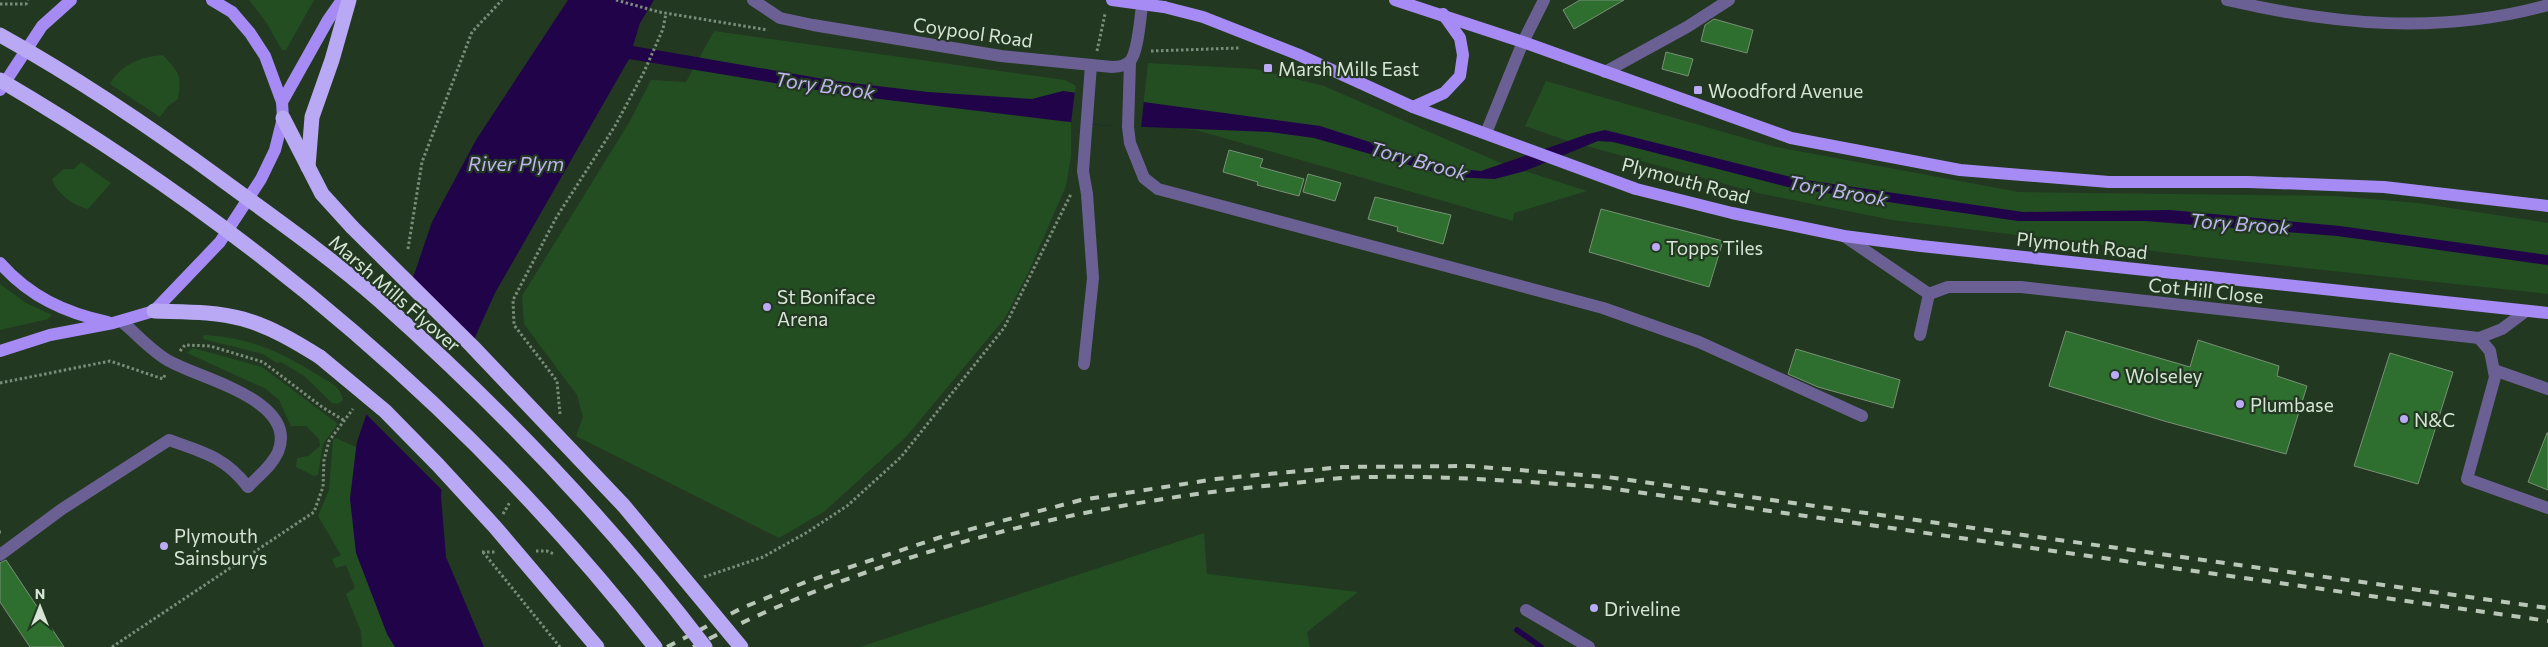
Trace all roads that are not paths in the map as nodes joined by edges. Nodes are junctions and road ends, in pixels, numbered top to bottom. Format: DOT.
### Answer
graph roads {
  1 [pos="71,0"];
  2 [pos="212,0"];
  3 [pos="342,0"];
  4 [pos="349,0"];
  5 [pos="753,0"];
  6 [pos="1143,0"];
  7 [pos="1395,0"];
  8 [pos="1544,0"];
  9 [pos="1729,0"];
  10 [pos="2227,0"];
  11 [pos="1109,4"];
  12 [pos="2548,5"];
  13 [pos="1443,14"];
  14 [pos="0,36"];
  15 [pos="1523,42"];
  16 [pos="1133,56"];
  17 [pos="1091,65"];
  18 [pos="1605,72"];
  19 [pos="0,80"];
  20 [pos="0,90"];
  21 [pos="282,102"];
  22 [pos="1413,107"];
  23 [pos="283,118"];
  24 [pos="1486,133"];
  25 [pos="308,167"];
  26 [pos="2548,206"];
  27 [pos="1844,236"];
  28 [pos="0,263"];
  29 [pos="1929,294"];
  30 [pos="154,310"];
  31 [pos="2526,310"];
  32 [pos="2548,313"];
  33 [pos="117,322"];
  34 [pos="1920,335"];
  35 [pos="2479,338"];
  36 [pos="0,352"];
  37 [pos="1084,364"];
  38 [pos="2494,370"];
  39 [pos="2548,389"];
  40 [pos="1862,416"];
  41 [pos="2548,508"];
  42 [pos="5,548"];
  43 [pos="0,555"];
  44 [pos="1526,610"];
  45 [pos="597,647"];
  46 [pos="654,647"];
  47 [pos="705,647"];
  48 [pos="741,647"];
  49 [pos="1589,647"];
  1 -- 20 [label="main road"];
  2 -- 21 [label="main road"];
  3 -- 21 [label="main road"];
  4 -- 25 [label="highway"];
  5 -- 17 [label="street, Coypool Road"];
  6 -- 16 [label="street"];
  7 -- 13 [label="main road"];
  8 -- 15 [label="street"];
  9 -- 18 [label="street"];
  10 -- 12 [label="street"];
  11 -- 22 [label="main road, Plymouth Road, bridge"];
  13 -- 15 [label="main road"];
  13 -- 22 [label="main road"];
  14 -- 47 [label="highway, Marsh Mills Flyover, bridge"];
  15 -- 18 [label="main road"];
  15 -- 24 [label="street"];
  16 -- 17 [label="street, Coypool Road"];
  16 -- 40 [label="street"];
  17 -- 37 [label="street"];
  18 -- 26 [label="main road"];
  19 -- 46 [label="highway, bridge"];
  21 -- 23 [label="main road"];
  22 -- 24 [label="main road, Plymouth Road"];
  23 -- 25 [label="highway"];
  23 -- 30 [label="main road"];
  24 -- 27 [label="main road, Plymouth Road"];
  25 -- 48 [label="highway, bridge"];
  27 -- 29 [label="street"];
  27 -- 31 [label="main road, Plymouth Road"];
  28 -- 33 [label="main road"];
  29 -- 34 [label="street"];
  29 -- 35 [label="street, Cot Hill Close"];
  30 -- 33 [label="main road"];
  30 -- 45 [label="highway, bridge"];
  31 -- 32 [label="main road, Plymouth Road"];
  31 -- 35 [label="street, Cot Hill Close"];
  33 -- 36 [label="main road"];
  33 -- 42 [label="street"];
  35 -- 38 [label="street"];
  38 -- 39 [label="street"];
  38 -- 41 [label="street"];
  42 -- 43 [label="street"];
  44 -- 49 [label="street"];
}
